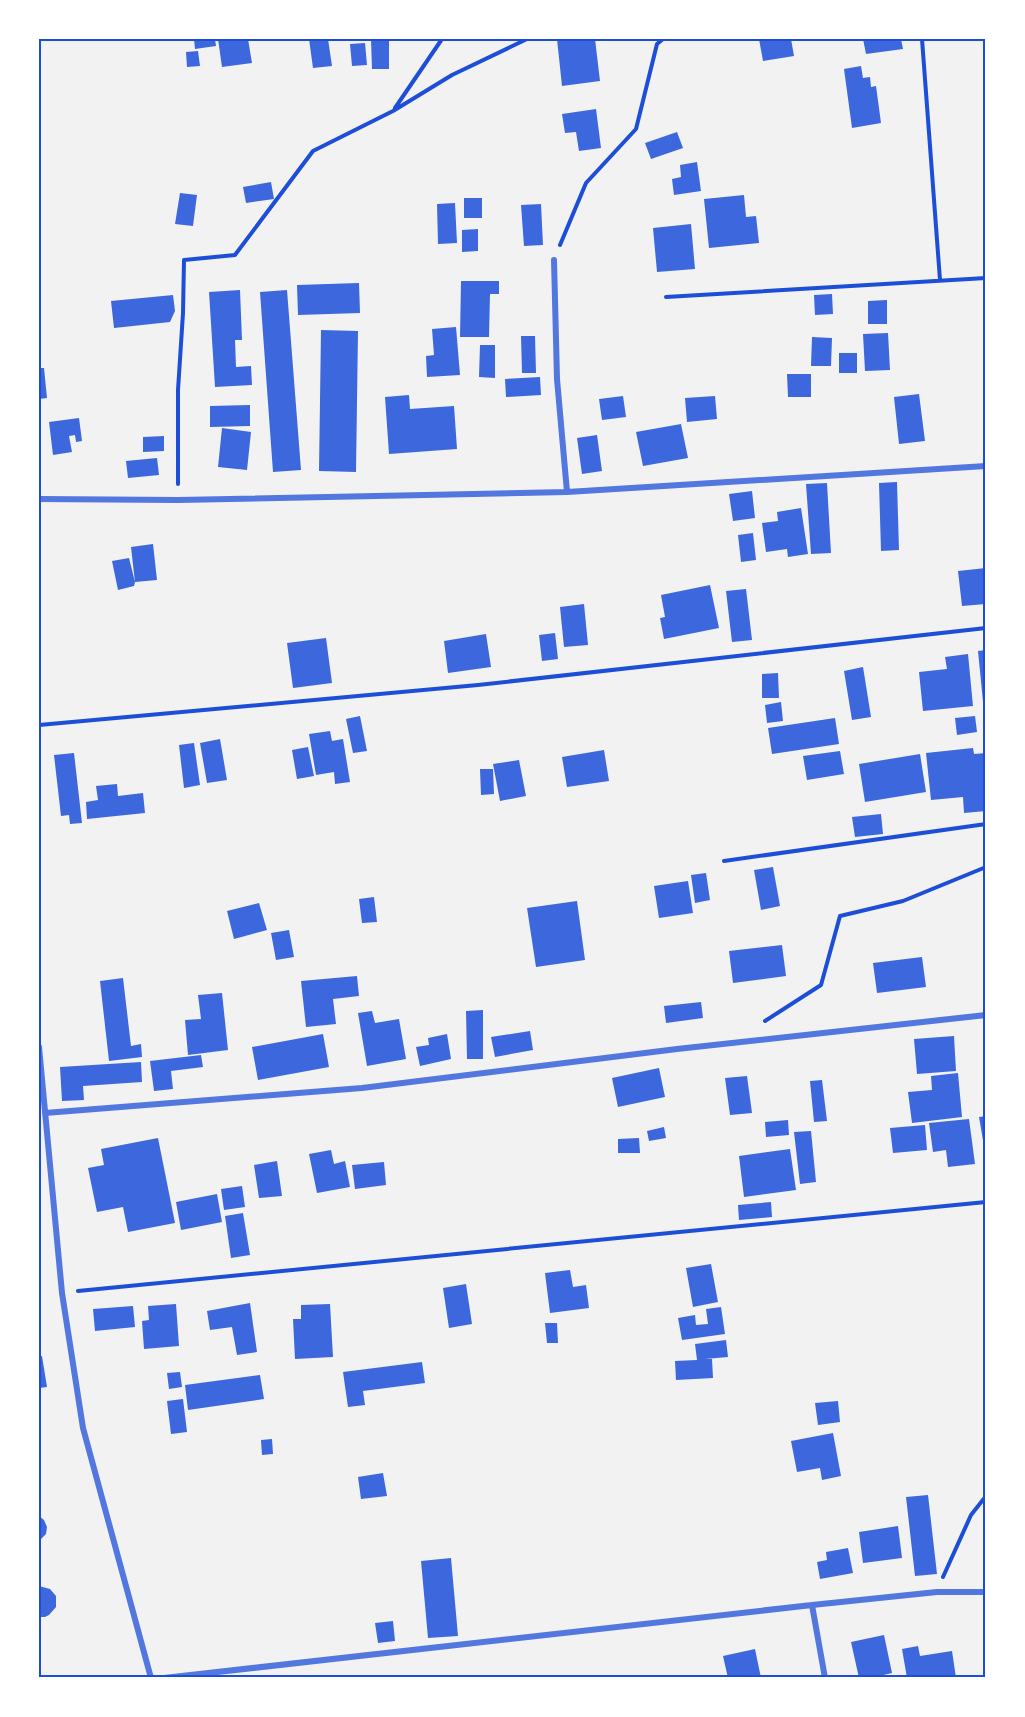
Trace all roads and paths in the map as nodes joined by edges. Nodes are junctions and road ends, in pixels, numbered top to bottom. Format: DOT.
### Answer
graph roads {
  1 [pos="442,39"];
  2 [pos="527,39"];
  3 [pos="663,39"];
  4 [pos="922,39"];
  5 [pos="393,111"];
  6 [pos="554,260"];
  7 [pos="986,278"];
  8 [pos="940,280"];
  9 [pos="666,297"];
  10 [pos="986,466"];
  11 [pos="567,492"];
  12 [pos="39,499"];
  13 [pos="178,500"];
  14 [pos="986,628"];
  15 [pos="39,725"];
  16 [pos="986,824"];
  17 [pos="724,861"];
  18 [pos="986,867"];
  19 [pos="986,1015"];
  20 [pos="757,1027"];
  21 [pos="39,1047"];
  22 [pos="45,1113"];
  23 [pos="986,1202"];
  24 [pos="63,1293"];
  25 [pos="986,1496"];
  26 [pos="937,1592"];
  27 [pos="986,1592"];
  28 [pos="812,1605"];
  29 [pos="151,1678"];
  30 [pos="164,1678"];
  31 [pos="825,1678"];
  1 -- 5 [label="path"];
  2 -- 5 [label="path"];
  3 -- 6 [label="path"];
  4 -- 8 [label="path"];
  5 -- 13 [label="path"];
  6 -- 11 [label="street"];
  7 -- 8 [label="path"];
  8 -- 9 [label="path"];
  10 -- 11 [label="street"];
  11 -- 13 [label="street"];
  12 -- 13 [label="street"];
  14 -- 15 [label="path"];
  16 -- 17 [label="path"];
  18 -- 20 [label="path"];
  19 -- 22 [label="street"];
  21 -- 22 [label="street"];
  22 -- 24 [label="street"];
  23 -- 24 [label="path"];
  24 -- 29 [label="street"];
  25 -- 26 [label="path"];
  26 -- 27 [label="street"];
  26 -- 28 [label="street"];
  28 -- 30 [label="street"];
  28 -- 31 [label="street"];
}
